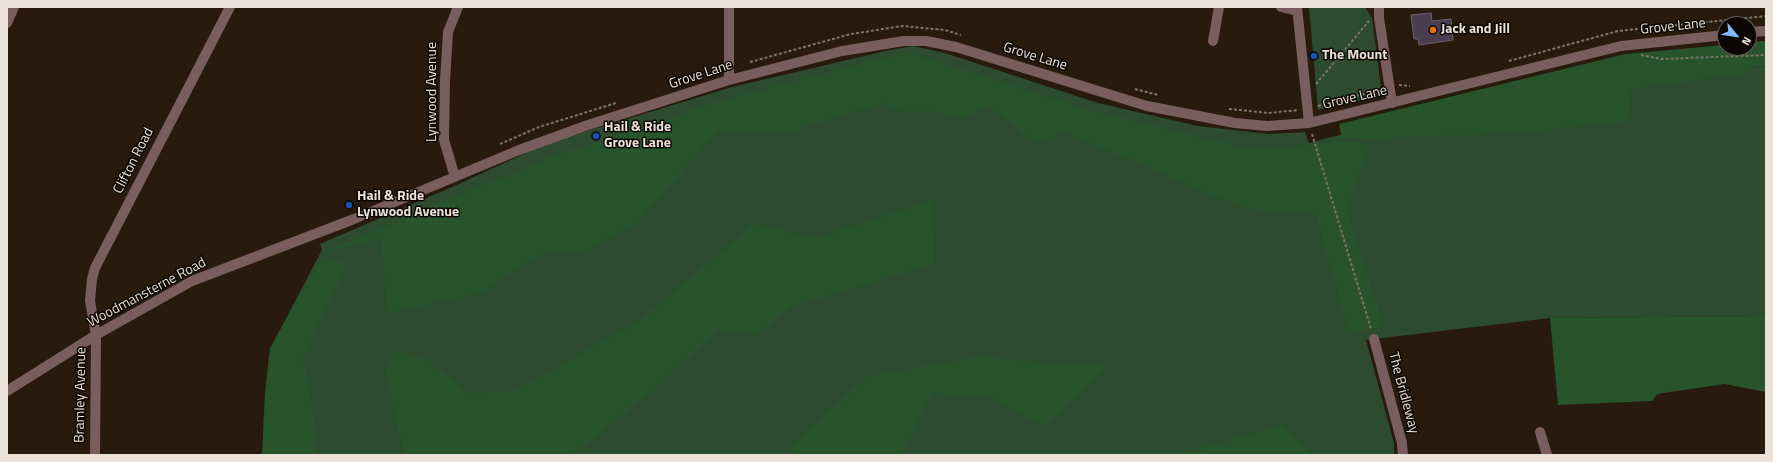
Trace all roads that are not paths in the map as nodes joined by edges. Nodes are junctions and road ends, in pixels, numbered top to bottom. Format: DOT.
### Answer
graph roads {
  1 [pos="14,7"];
  2 [pos="230,7"];
  3 [pos="458,7"];
  4 [pos="729,7"];
  5 [pos="1219,7"];
  6 [pos="1280,7"];
  7 [pos="1379,7"];
  8 [pos="1297,9"];
  9 [pos="7,23"];
  10 [pos="1717,36"];
  11 [pos="1213,41"];
  12 [pos="729,80"];
  13 [pos="1392,103"];
  14 [pos="1309,123"];
  15 [pos="455,177"];
  16 [pos="354,219"];
  17 [pos="96,335"];
  18 [pos="1374,339"];
  19 [pos="7,392"];
  20 [pos="1540,432"];
  21 [pos="95,455"];
  22 [pos="1402,455"];
  23 [pos="1547,455"];
  1 -- 9 [label="street"];
  2 -- 17 [label="street, Clifton Road"];
  3 -- 15 [label="street, Lynwood Avenue"];
  4 -- 12 [label="street"];
  5 -- 11 [label="street"];
  6 -- 8 [label="street"];
  7 -- 13 [label="street"];
  8 -- 14 [label="street"];
  10 -- 13 [label="street, Grove Lane"];
  12 -- 14 [label="street, Grove Lane"];
  12 -- 15 [label="street, Grove Lane"];
  13 -- 14 [label="street, Grove Lane"];
  15 -- 16 [label="street, Grove Lane"];
  16 -- 17 [label="street, Woodmansterne Road"];
  17 -- 19 [label="street, Woodmansterne Road"];
  17 -- 21 [label="street, Bramley Avenue"];
  18 -- 22 [label="street, The Bridleway"];
  20 -- 23 [label="street"];
}
